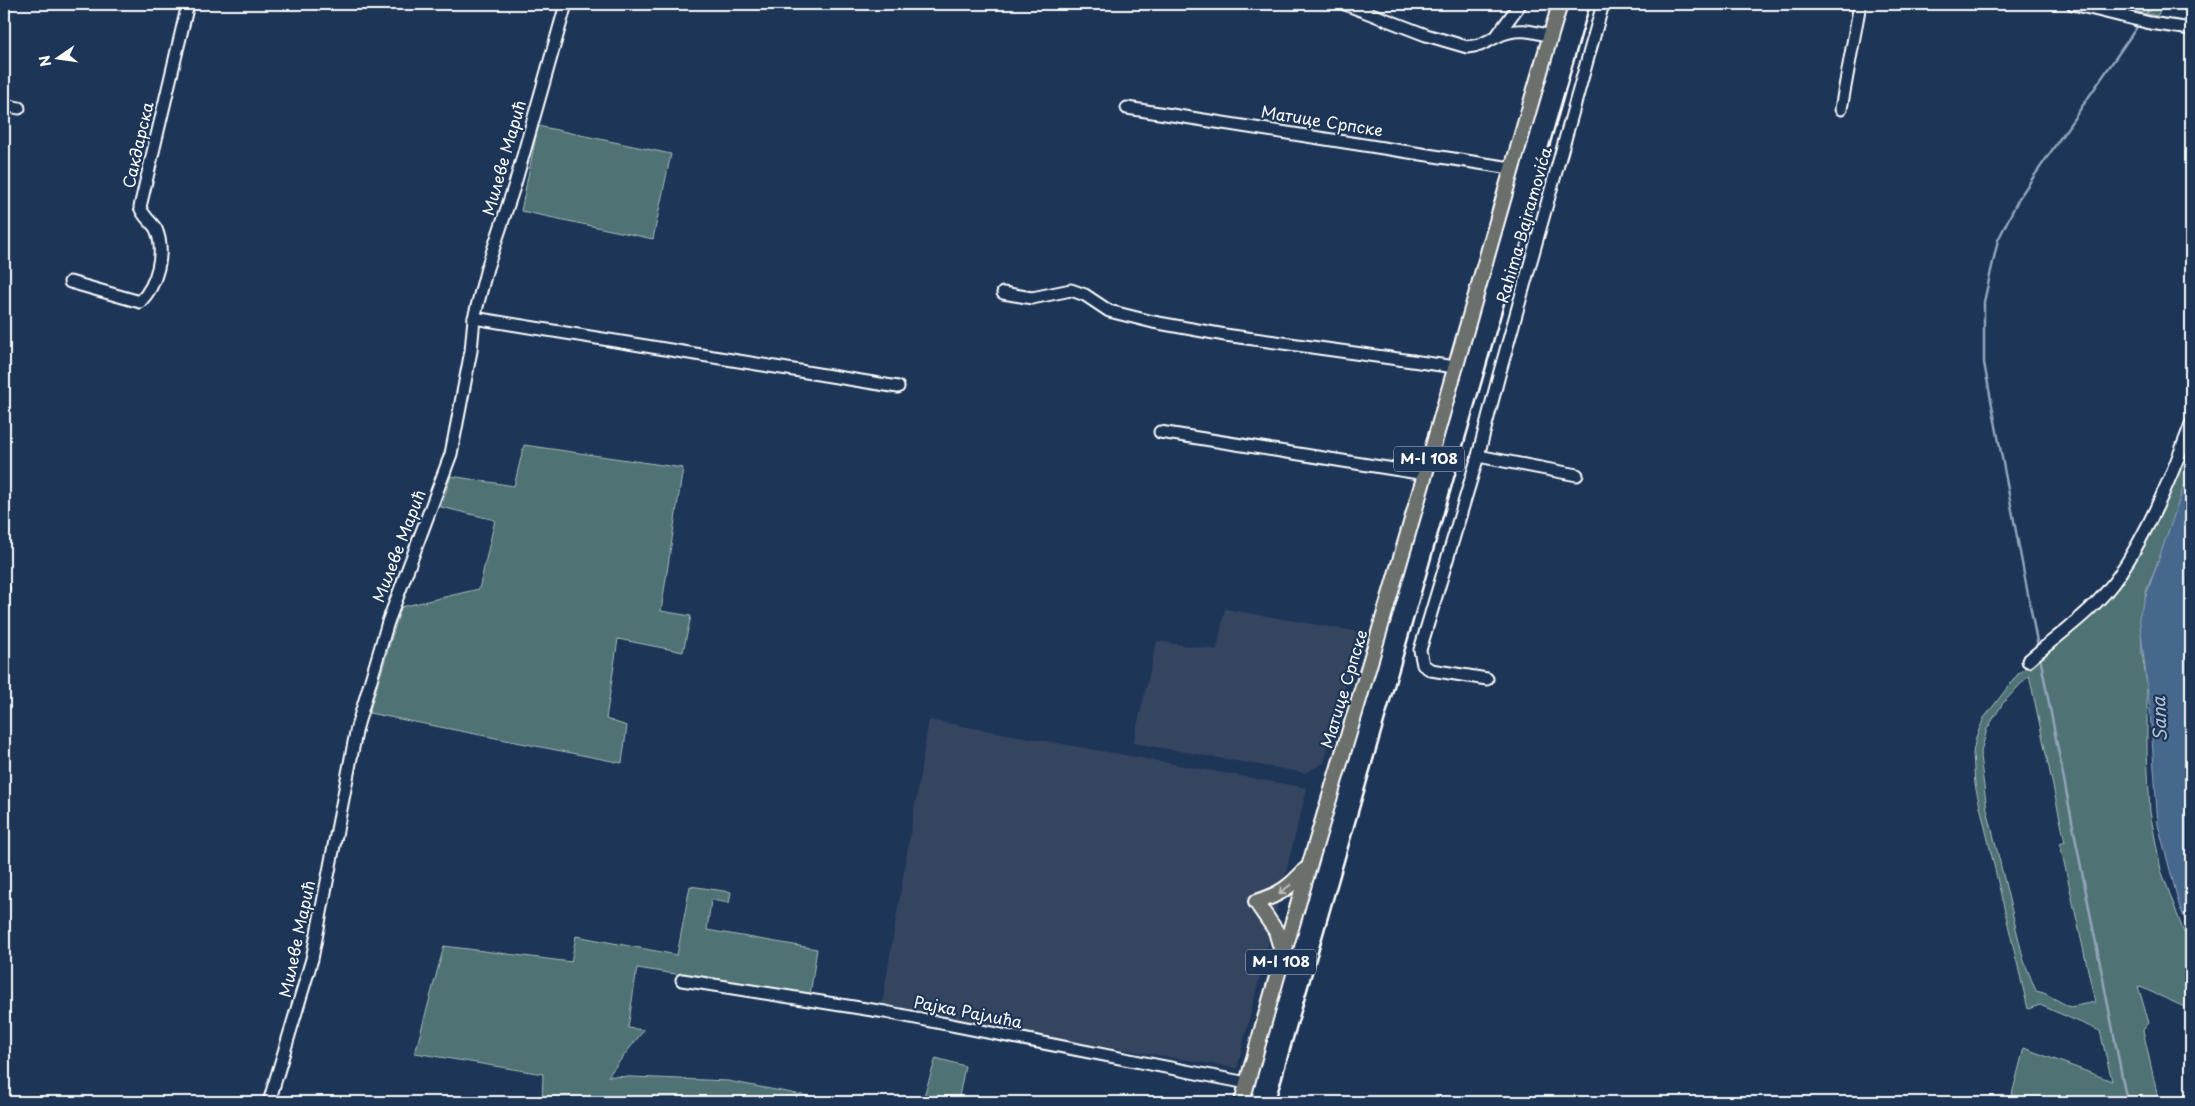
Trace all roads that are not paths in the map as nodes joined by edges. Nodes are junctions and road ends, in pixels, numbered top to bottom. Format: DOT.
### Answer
graph roads {
  1 [pos="188,4"];
  2 [pos="566,4"];
  3 [pos="1345,4"];
  4 [pos="1520,4"];
  5 [pos="1560,4"];
  6 [pos="1603,4"];
  7 [pos="1860,4"];
  8 [pos="2073,4"];
  9 [pos="2129,4"];
  10 [pos="2118,14"];
  11 [pos="2191,29"];
  12 [pos="1550,36"];
  13 [pos="1496,37"];
  14 [pos="4,105"];
  15 [pos="19,108"];
  16 [pos="1127,108"];
  17 [pos="1841,109"];
  18 [pos="1511,168"];
  19 [pos="70,282"];
  20 [pos="1003,294"];
  21 [pos="474,318"];
  22 [pos="1455,367"];
  23 [pos="898,387"];
  24 [pos="2191,424"];
  25 [pos="1160,432"];
  26 [pos="1478,456"];
  27 [pos="1425,474"];
  28 [pos="1577,475"];
  29 [pos="2028,661"];
  30 [pos="1487,679"];
  31 [pos="1309,866"];
  32 [pos="1283,955"];
  33 [pos="682,980"];
  34 [pos="1247,1083"];
  35 [pos="269,1102"];
  36 [pos="1242,1102"];
  1 -- 19 [label="street, Сакдарска"];
  2 -- 21 [label="street, Милеве Мaрић"];
  3 -- 13 [label="street"];
  4 -- 13 [label="street"];
  5 -- 12 [label="main road, Матице Српске / M-I 108"];
  6 -- 26 [label="street, Rahima Bajramovića"];
  7 -- 17 [label="street"];
  8 -- 10 [label="street"];
  9 -- 10 [label="street"];
  10 -- 11 [label="street"];
  12 -- 13 [label="street"];
  12 -- 18 [label="main road, Матице Српске / M-I 108"];
  14 -- 15 [label="street"];
  16 -- 18 [label="street, Матице Српске"];
  18 -- 22 [label="main road, Матице Српске / M-I 108"];
  20 -- 22 [label="street"];
  21 -- 23 [label="street"];
  21 -- 35 [label="street, Милеве Мaрић"];
  22 -- 27 [label="main road, Матице Српске / M-I 108"];
  24 -- 29 [label="street"];
  25 -- 27 [label="street"];
  26 -- 28 [label="street"];
  26 -- 30 [label="street, Rahima Bajramovića"];
  27 -- 31 [label="main road, Матице Српске / M-I 108"];
  31 -- 32 [label="main road, Матице Српске / M-I 108"];
  31 -- 32 [label="main road, one-way"];
  32 -- 34 [label="main road, M-I 108"];
  33 -- 34 [label="street, Рајка Рајлића"];
  34 -- 36 [label="main road, M-I 108"];
}
